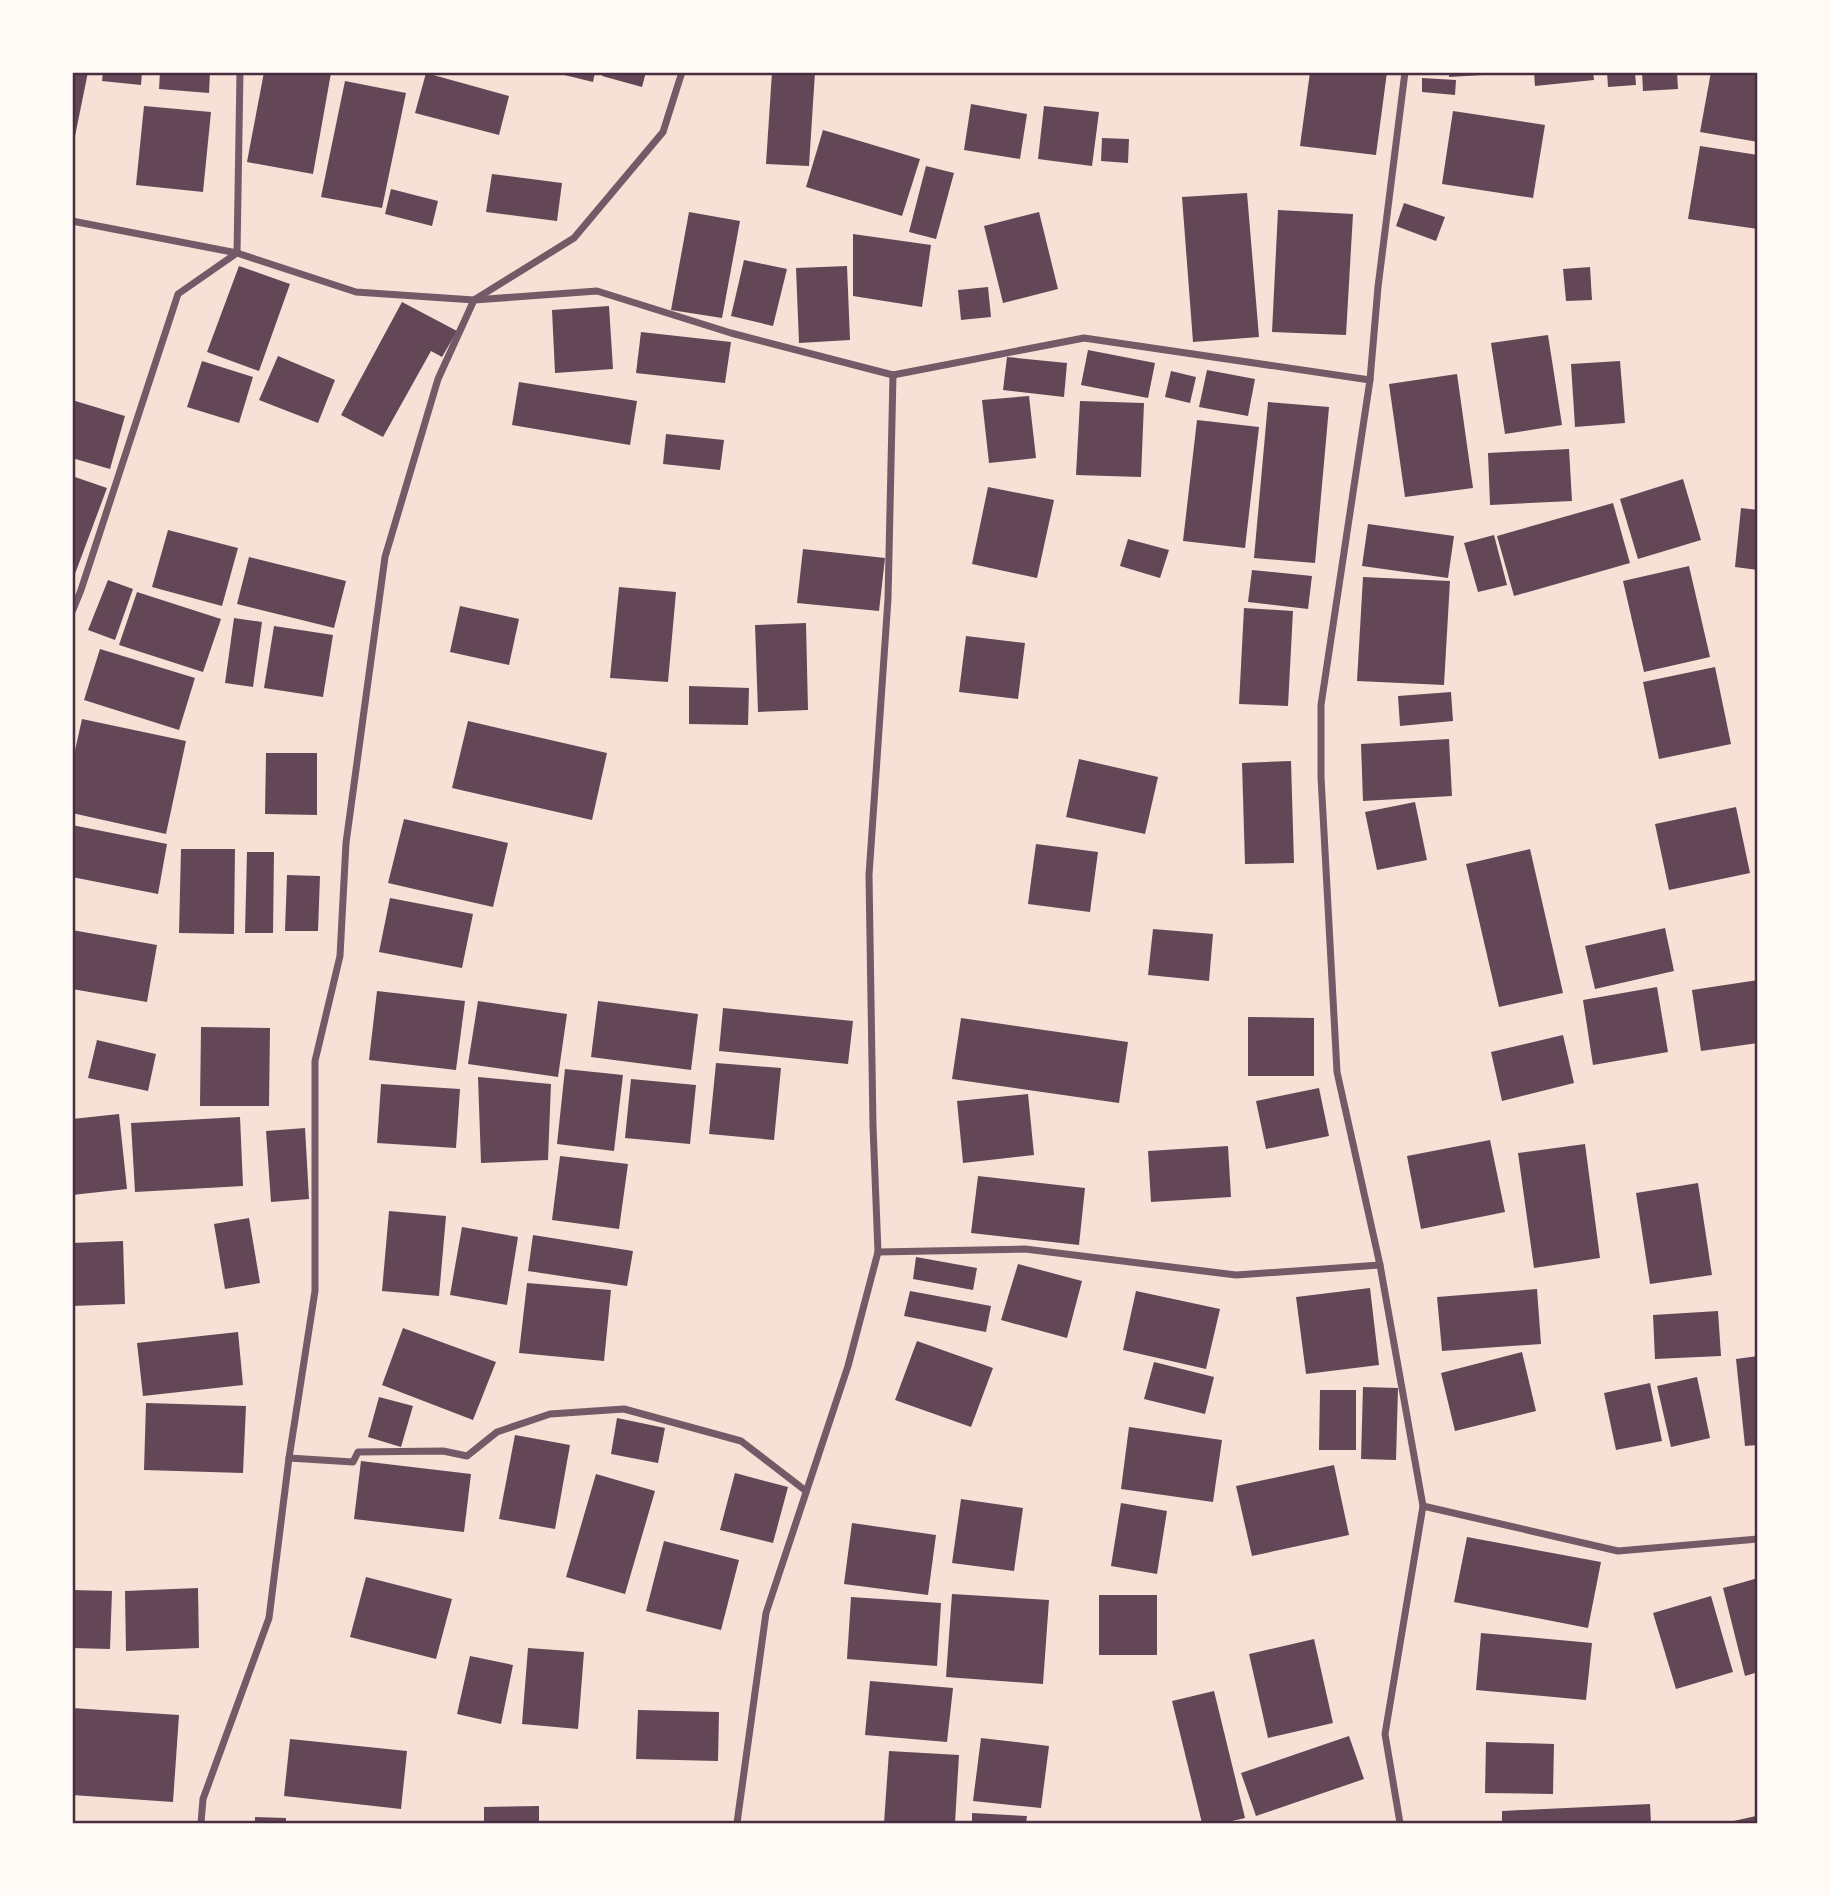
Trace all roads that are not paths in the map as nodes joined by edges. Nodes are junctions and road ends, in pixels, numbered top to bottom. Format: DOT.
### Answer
graph roads {
  1 [pos="240,72"];
  2 [pos="682,72"];
  3 [pos="1405,72"];
  4 [pos="72,221"];
  5 [pos="237,253"];
  6 [pos="474,300"];
  7 [pos="893,375"];
  8 [pos="1370,380"];
  9 [pos="72,612"];
  10 [pos="878,1252"];
  11 [pos="1380,1265"];
  12 [pos="289,1458"];
  13 [pos="806,1490"];
  14 [pos="1423,1506"];
  15 [pos="1758,1539"];
  16 [pos="201,1823"];
  17 [pos="737,1823"];
  18 [pos="1400,1823"];
  1 -- 5 [label="street"];
  2 -- 6 [label="street"];
  3 -- 8 [label="street"];
  4 -- 5 [label="street"];
  5 -- 6 [label="street"];
  5 -- 9 [label="street"];
  6 -- 7 [label="street"];
  6 -- 12 [label="street"];
  7 -- 8 [label="street"];
  7 -- 10 [label="street"];
  8 -- 11 [label="street"];
  10 -- 11 [label="street"];
  10 -- 13 [label="street"];
  11 -- 14 [label="street"];
  12 -- 13 [label="street"];
  12 -- 16 [label="street"];
  13 -- 17 [label="street"];
  14 -- 15 [label="street"];
  14 -- 18 [label="street"];
}
